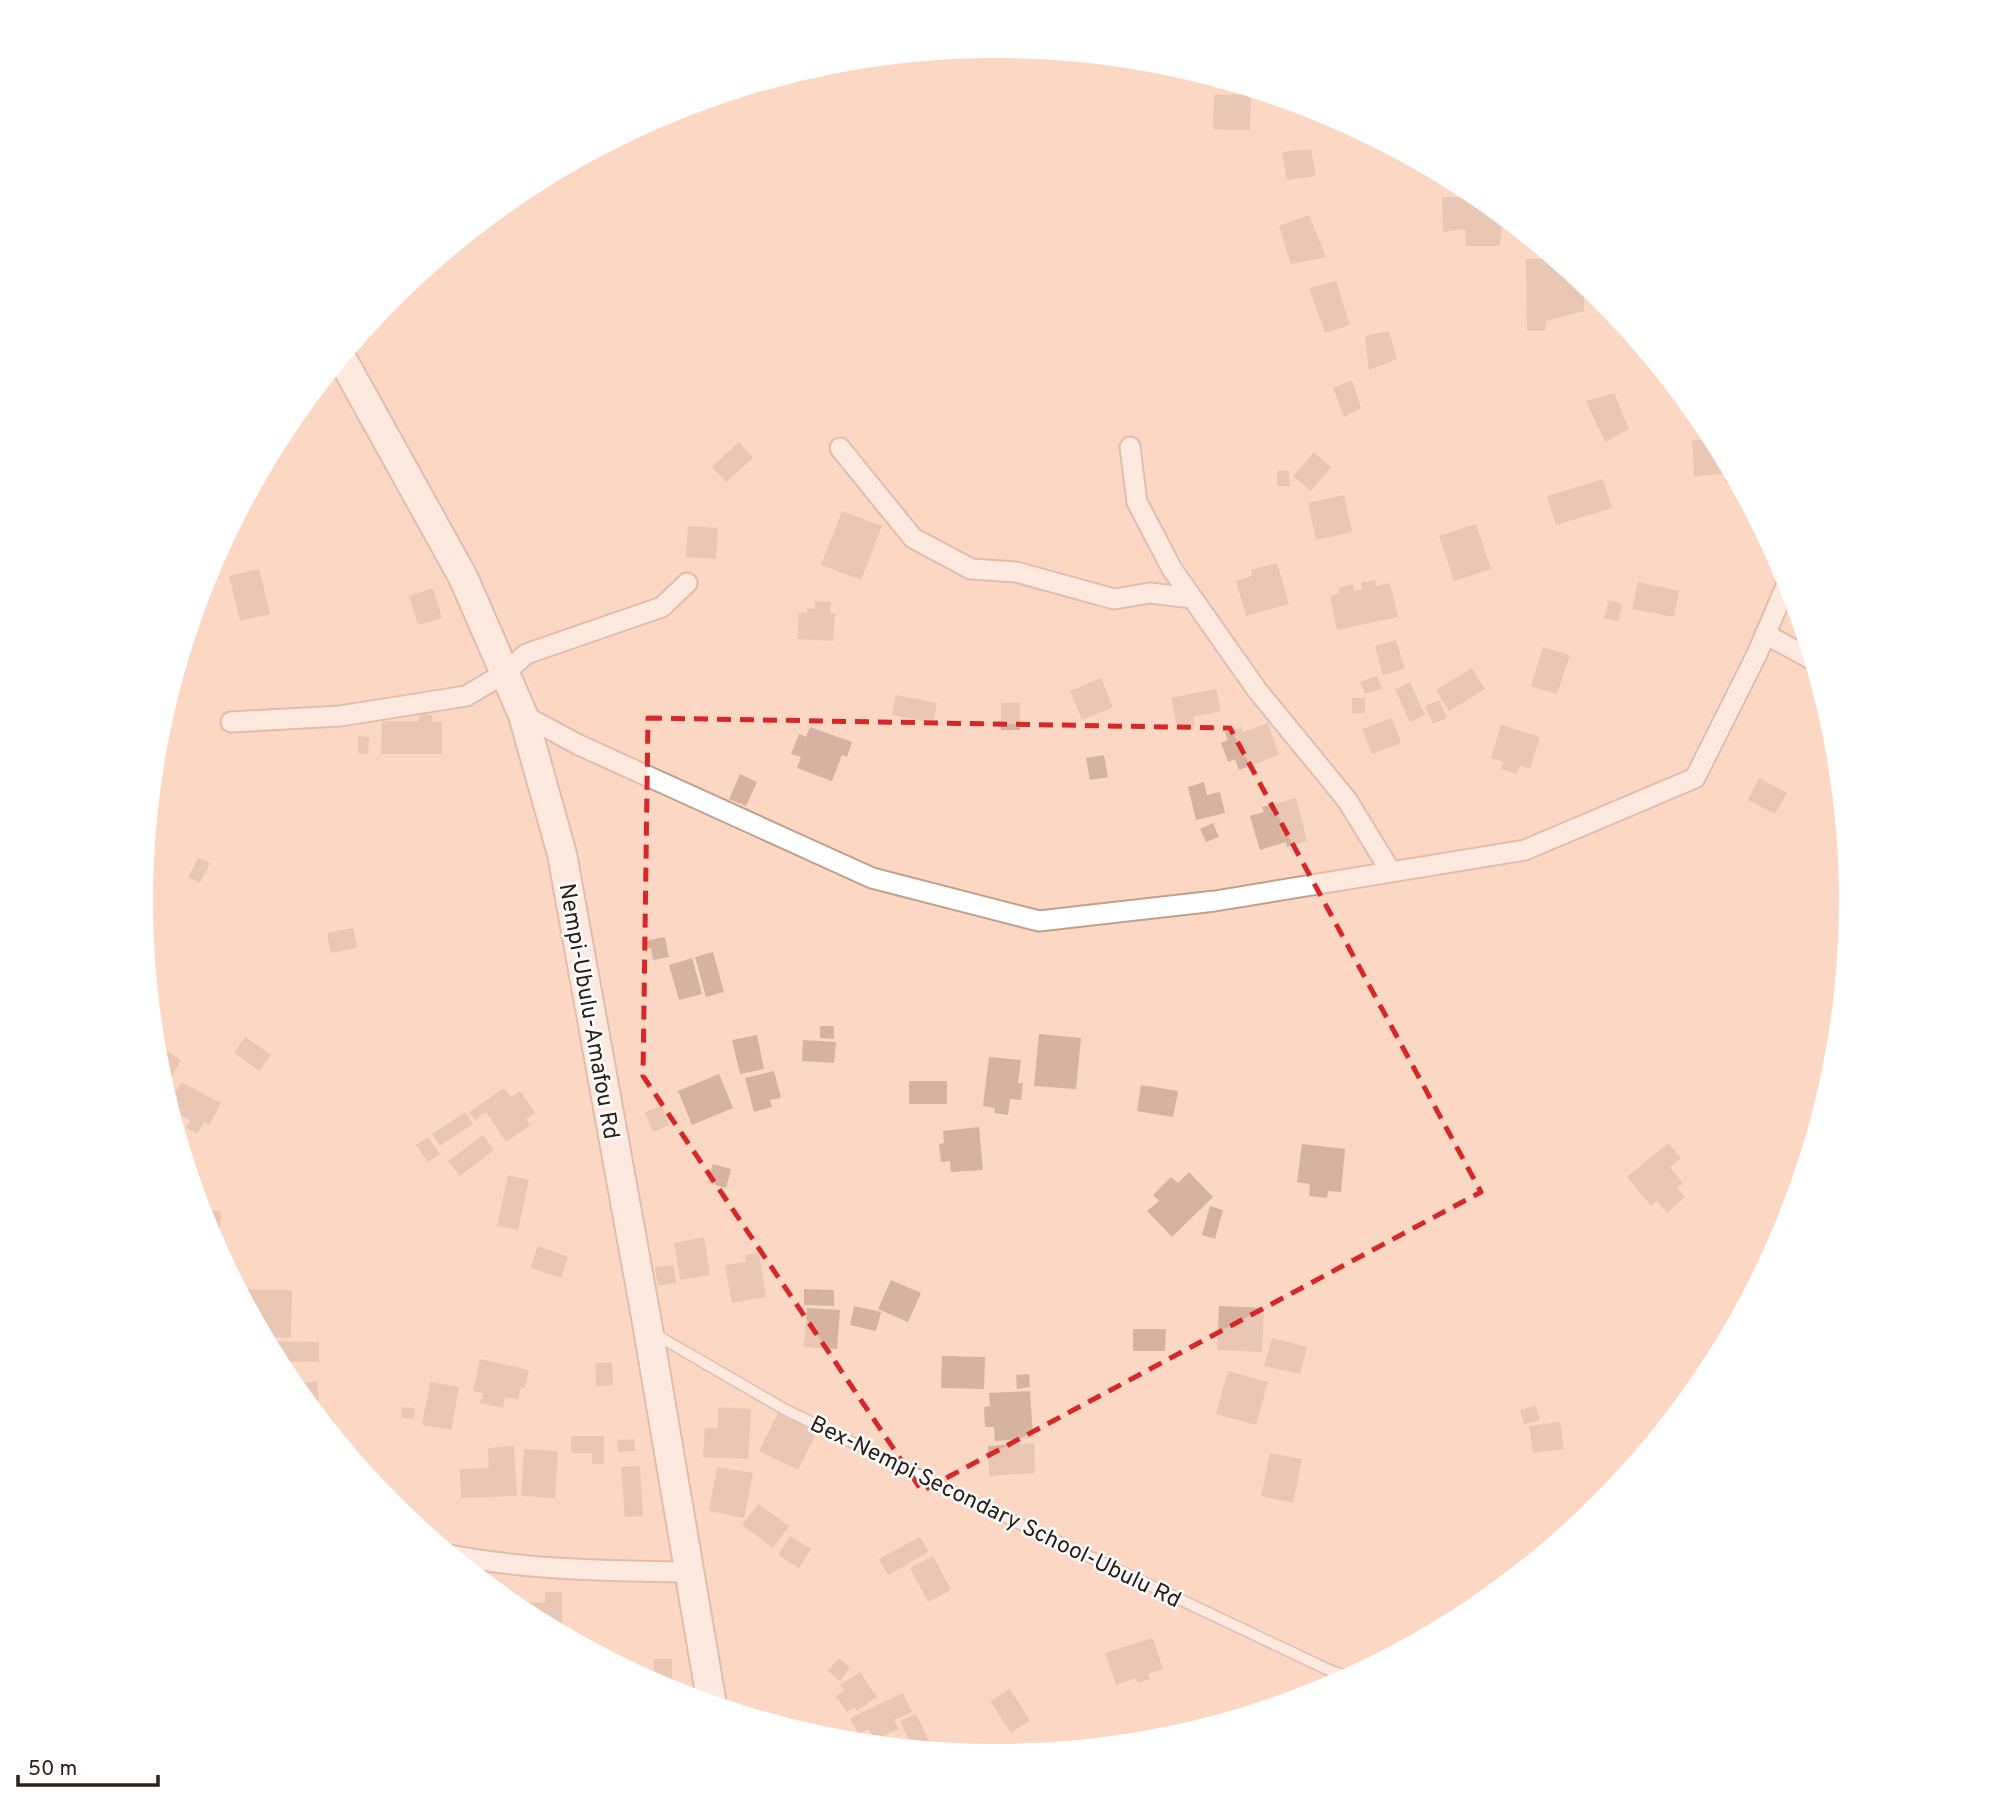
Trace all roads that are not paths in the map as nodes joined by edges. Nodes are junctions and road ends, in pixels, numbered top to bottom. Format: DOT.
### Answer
graph roads {
  1 [pos="345,366"];
  2 [pos="1130,447"];
  3 [pos="840,448"];
  4 [pos="687,583"];
  5 [pos="1782,595"];
  6 [pos="1192,598"];
  7 [pos="1765,634"];
  8 [pos="1802,654"];
  9 [pos="505,673"];
  10 [pos="523,715"];
  11 [pos="231,722"];
  12 [pos="1391,872"];
  13 [pos="648,1330"];
  14 [pos="468,1559"];
  15 [pos="688,1572"];
  16 [pos="1337,1673"];
  17 [pos="710,1694"];
  1 -- 9 [label="street, Nempi-Ubulu-Amafou Rd"];
  2 -- 6 [label="street"];
  3 -- 6 [label="street"];
  4 -- 9 [label="street"];
  5 -- 7 [label="street"];
  6 -- 12 [label="street"];
  7 -- 8 [label="street"];
  7 -- 12 [label="street"];
  9 -- 10 [label="street, Nempi-Ubulu-Amafou Rd"];
  9 -- 11 [label="street"];
  10 -- 12 [label="street"];
  10 -- 13 [label="street, Nempi-Ubulu-Amafou Rd"];
  13 -- 15 [label="street, Nempi-Ubulu-Amafou Rd"];
  13 -- 16 [label="lane, Bex-Nempi Secondary School-Ubulu Rd"];
  14 -- 15 [label="street"];
  15 -- 17 [label="street, Nempi-Ubulu-Amafou Rd"];
}
